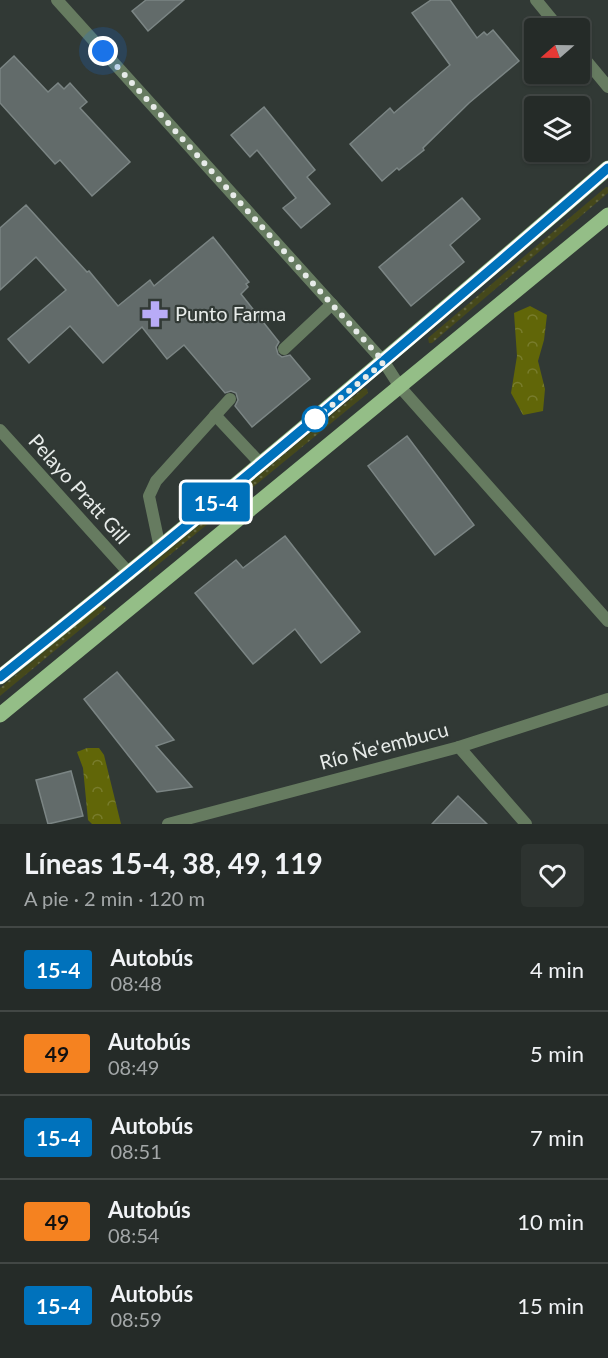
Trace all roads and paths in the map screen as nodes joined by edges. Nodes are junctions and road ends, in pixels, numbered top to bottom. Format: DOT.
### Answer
graph roads {
  1 [pos="57,0"];
  2 [pos="536,0"];
  3 [pos="551,18"];
  4 [pos="590,65"];
  5 [pos="608,87"];
  6 [pos="608,168"];
  7 [pos="608,215"];
  8 [pos="332,304"];
  9 [pos="284,349"];
  10 [pos="384,362"];
  11 [pos="400,387"];
  12 [pos="230,399"];
  13 [pos="215,415"];
  14 [pos="0,430"];
  15 [pos="261,464"];
  16 [pos="160,548"];
  17 [pos="130,574"];
  18 [pos="608,621"];
  19 [pos="0,677"];
  20 [pos="608,699"];
  21 [pos="0,715"];
  22 [pos="459,747"];
  23 [pos="168,824"];
  24 [pos="526,824"];
  1 -- 8 [label="street"];
  2 -- 3 [label="street"];
  4 -- 5 [label="street"];
  6 -- 10 [label="main road"];
  7 -- 11 [label="main road"];
  8 -- 9 [label="street"];
  8 -- 10 [label="street"];
  10 -- 11 [label="street"];
  10 -- 15 [label="main road"];
  11 -- 18 [label="street"];
  11 -- 21 [label="main road"];
  12 -- 13 [label="street"];
  13 -- 15 [label="street"];
  13 -- 16 [label="street"];
  14 -- 17 [label="street, Pelayo Pratt Gill"];
  15 -- 16 [label="main road"];
  16 -- 17 [label="main road"];
  17 -- 19 [label="main road"];
  20 -- 22 [label="street, Río Ñe'embucu"];
  22 -- 23 [label="street, Río Ñe'embucu"];
  22 -- 24 [label="street"];
}
